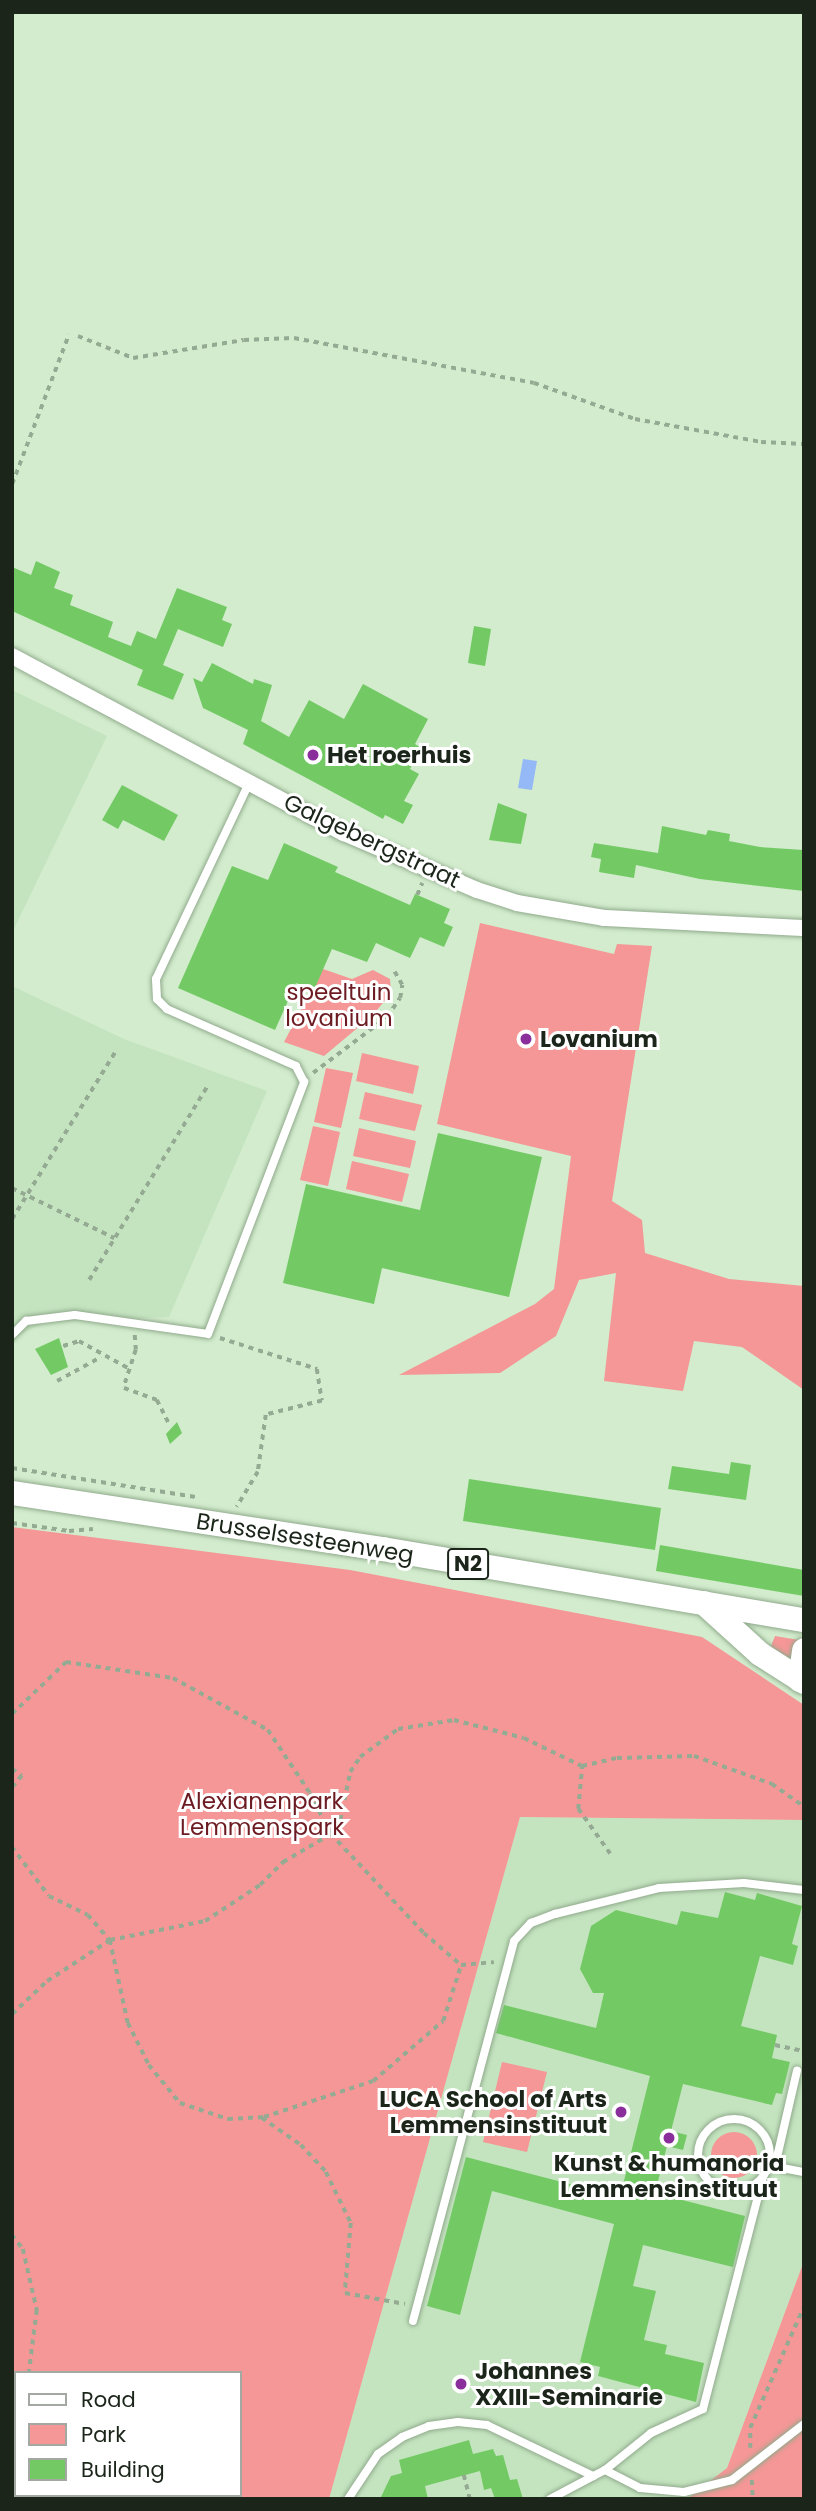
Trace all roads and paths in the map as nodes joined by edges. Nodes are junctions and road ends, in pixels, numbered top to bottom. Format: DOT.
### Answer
graph roads {
  1 [pos="69,334"];
  2 [pos="78,336"];
  3 [pos="804,444"];
  4 [pos="12,484"];
  5 [pos="12,656"];
  6 [pos="249,783"];
  7 [pos="804,928"];
  8 [pos="394,971"];
  9 [pos="115,1052"];
  10 [pos="304,1082"];
  11 [pos="207,1087"];
  12 [pos="12,1188"];
  13 [pos="27,1195"];
  14 [pos="12,1219"];
  15 [pos="115,1239"];
  16 [pos="89,1280"];
  17 [pos="134,1322"];
  18 [pos="12,1335"];
  19 [pos="208,1335"];
  20 [pos="63,1346"];
  21 [pos="101,1357"];
  22 [pos="130,1369"];
  23 [pos="57,1381"];
  24 [pos="171,1427"];
  25 [pos="12,1493"];
  26 [pos="231,1526"];
  27 [pos="704,1603"];
  28 [pos="804,1620"];
  29 [pos="804,1650"];
  30 [pos="802,1681"];
  31 [pos="12,1714"];
  32 [pos="582,1766"];
  33 [pos="12,1769"];
  34 [pos="12,1788"];
  35 [pos="804,1806"];
  36 [pos="331,1834"];
  37 [pos="12,1847"];
  38 [pos="610,1854"];
  39 [pos="804,1889"];
  40 [pos="110,1940"];
  41 [pos="508,1960"];
  42 [pos="461,1965"];
  43 [pos="12,2014"];
  44 [pos="775,2045"];
  45 [pos="804,2051"];
  46 [pos="797,2071"];
  47 [pos="261,2118"];
  48 [pos="772,2166"];
  49 [pos="804,2172"];
  50 [pos="763,2177"];
  51 [pos="12,2235"];
  52 [pos="417,2306"];
  53 [pos="804,2306"];
  54 [pos="413,2321"];
  55 [pos="29,2371"];
  56 [pos="804,2424"];
  57 [pos="751,2469"];
  58 [pos="605,2470"];
  59 [pos="464,2475"];
  60 [pos="593,2476"];
  61 [pos="348,2499"];
  62 [pos="470,2499"];
  63 [pos="550,2499"];
  64 [pos="753,2499"];
  1 -- 4 [label="path"];
  2 -- 3 [label="path"];
  5 -- 6 [label="street, Galgebergstraat"];
  6 -- 7 [label="street, Galgebergstraat"];
  6 -- 10 [label="lane"];
  8 -- 10 [label="path"];
  9 -- 13 [label="path"];
  10 -- 19 [label="lane"];
  11 -- 15 [label="path"];
  12 -- 13 [label="path"];
  13 -- 14 [label="path"];
  13 -- 15 [label="path"];
  15 -- 16 [label="path"];
  17 -- 18 [label="lane"];
  17 -- 19 [label="lane"];
  17 -- 22 [label="path"];
  19 -- 26 [label="path"];
  20 -- 21 [label="path"];
  21 -- 22 [label="path"];
  21 -- 23 [label="path"];
  22 -- 24 [label="path"];
  25 -- 26 [label="main road, Brusselsesteenweg / N2"];
  26 -- 27 [label="main road, Brusselsesteenweg / N2"];
  27 -- 28 [label="main road, Brusselsesteenweg / N2"];
  27 -- 30 [label="main road"];
  29 -- 30 [label="main road"];
  31 -- 36 [label="path"];
  32 -- 35 [label="path"];
  32 -- 36 [label="path"];
  32 -- 38 [label="path"];
  33 -- 34 [label="path"];
  36 -- 40 [label="path"];
  36 -- 42 [label="path"];
  37 -- 40 [label="path"];
  39 -- 41 [label="lane"];
  40 -- 43 [label="path"];
  40 -- 47 [label="path"];
  41 -- 42 [label="path"];
  41 -- 52 [label="lane"];
  42 -- 47 [label="path"];
  44 -- 45 [label="path"];
  46 -- 48 [label="lane"];
  47 -- 52 [label="path"];
  48 -- 49 [label="lane"];
  48 -- 50 [label="lane"];
  48 -- 50 [label="lane"];
  50 -- 58 [label="lane"];
  51 -- 55 [label="path"];
  52 -- 54 [label="lane"];
  53 -- 57 [label="path"];
  56 -- 57 [label="lane"];
  57 -- 58 [label="lane"];
  57 -- 64 [label="path"];
  58 -- 60 [label="lane"];
  59 -- 62 [label="path"];
  60 -- 61 [label="lane"];
  60 -- 63 [label="lane"];
}
